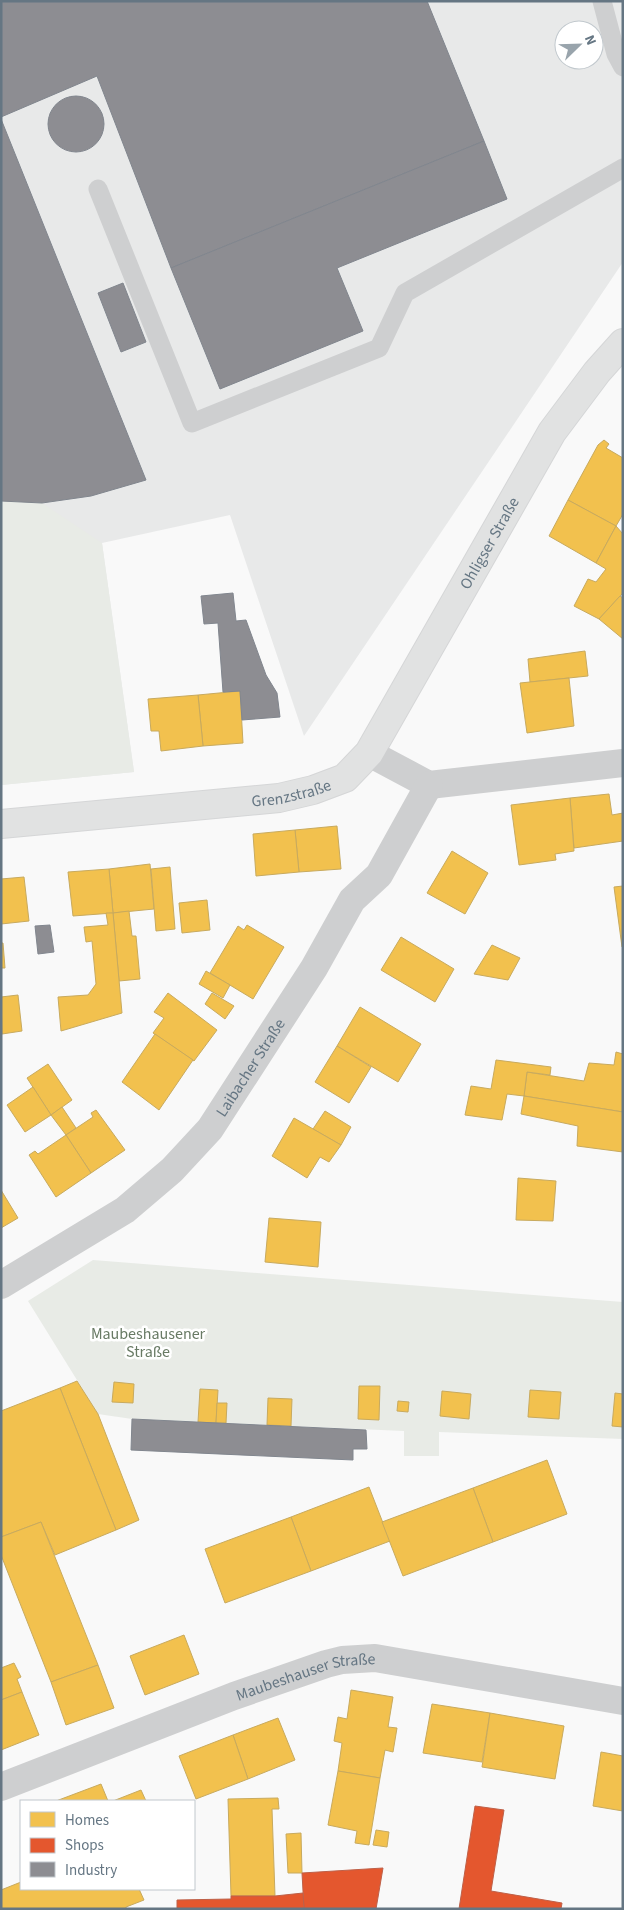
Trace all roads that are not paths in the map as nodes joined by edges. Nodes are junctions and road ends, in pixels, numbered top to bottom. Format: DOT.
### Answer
graph roads {
  1 [pos="602,1"];
  2 [pos="623,67"];
  3 [pos="623,168"];
  4 [pos="98,189"];
  5 [pos="623,343"];
  6 [pos="369,753"];
  7 [pos="623,763"];
  8 [pos="429,785"];
  9 [pos="1,824"];
  10 [pos="1,1285"];
  11 [pos="623,1701"];
  12 [pos="1,1787"];
  1 -- 2 [label="lane"];
  3 -- 4 [label="lane"];
  5 -- 6 [label="main road, Ohligser Straße"];
  6 -- 8 [label="street"];
  6 -- 9 [label="main road, Grenzstraße"];
  7 -- 8 [label="street"];
  8 -- 10 [label="street, Laibacher Straße"];
  11 -- 12 [label="street, Maubeshauser Straße"];
}
